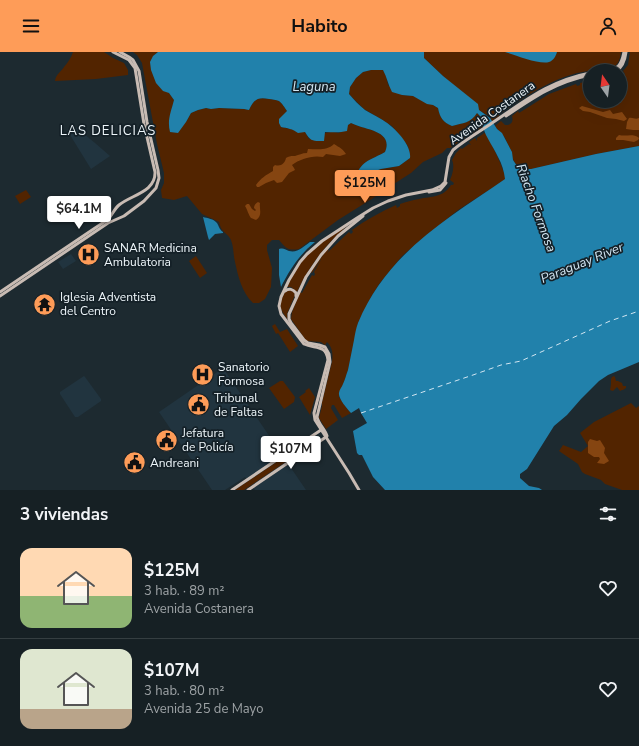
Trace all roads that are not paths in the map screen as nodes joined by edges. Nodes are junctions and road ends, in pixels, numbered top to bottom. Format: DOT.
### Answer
graph roads {
  1 [pos="113,52"];
  2 [pos="120,52"];
  3 [pos="625,52"];
  4 [pos="620,64"];
  5 [pos="623,64"];
  6 [pos="583,75"];
  7 [pos="419,193"];
  8 [pos="0,292"];
  9 [pos="283,293"];
  10 [pos="0,296"];
  11 [pos="296,298"];
  12 [pos="322,429"];
  13 [pos="326,436"];
  14 [pos="232,490"];
  15 [pos="248,490"];
  16 [pos="360,490"];
  1 -- 8 [label="main road"];
  2 -- 10 [label="main road"];
  3 -- 4 [label="main road"];
  3 -- 5 [label="main road"];
  6 -- 7 [label="main road, Avenida Costanera"];
  7 -- 9 [label="main road, Avenida Costanera"];
  7 -- 11 [label="main road, Avenida Costanera"];
  9 -- 11 [label="main road"];
  9 -- 12 [label="main road, Avenida Costanera"];
  11 -- 12 [label="main road, Avenida Costanera"];
  12 -- 13 [label="main road, Avenida Costanera"];
  12 -- 14 [label="main road"];
  13 -- 15 [label="main road"];
  13 -- 16 [label="main road, Avenida Costanera"];
}
